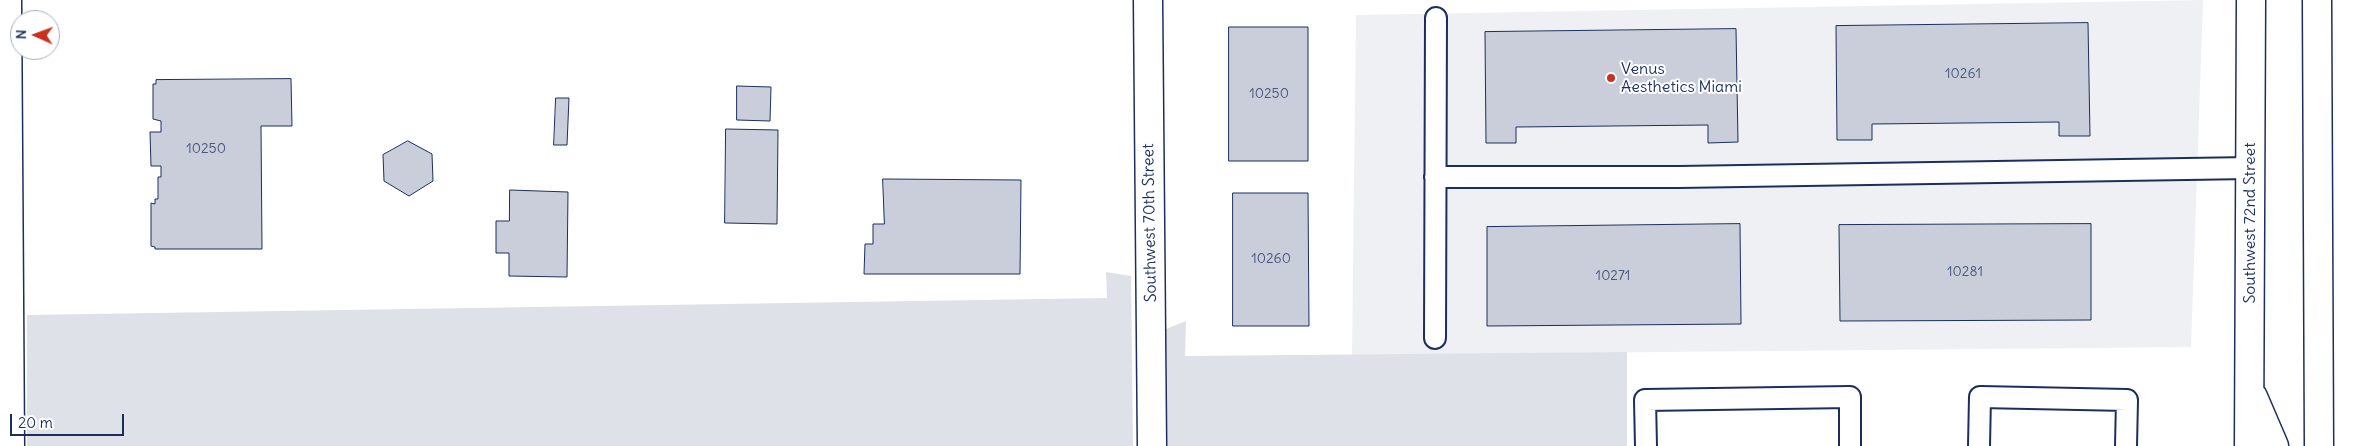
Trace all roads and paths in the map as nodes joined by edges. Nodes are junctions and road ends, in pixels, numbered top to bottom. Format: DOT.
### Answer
graph roads {
  1 [pos="8,0"];
  2 [pos="1148,0"];
  3 [pos="2251,0"];
  4 [pos="2318,0"];
  5 [pos="1436,18"];
  6 [pos="2250,168"];
  7 [pos="1435,177"];
  8 [pos="1435,338"];
  9 [pos="2249,389"];
  10 [pos="10,446"];
  11 [pos="1152,446"];
  12 [pos="1646,446"];
  13 [pos="1850,446"];
  14 [pos="1979,446"];
  15 [pos="2126,446"];
  16 [pos="2249,446"];
  17 [pos="2274,446"];
  18 [pos="2319,446"];
  1 -- 10 [label="main road"];
  2 -- 11 [label="main road, Southwest 70th Street"];
  3 -- 6 [label="main road, Southwest 72nd Street"];
  4 -- 18 [label="main road"];
  5 -- 7 [label="lane"];
  6 -- 7 [label="lane"];
  6 -- 9 [label="main road, Southwest 72nd Street"];
  7 -- 8 [label="lane"];
  9 -- 16 [label="main road, Southwest 72nd Street"];
  9 -- 17 [label="main road"];
  12 -- 13 [label="lane"];
  14 -- 15 [label="lane"];
}
